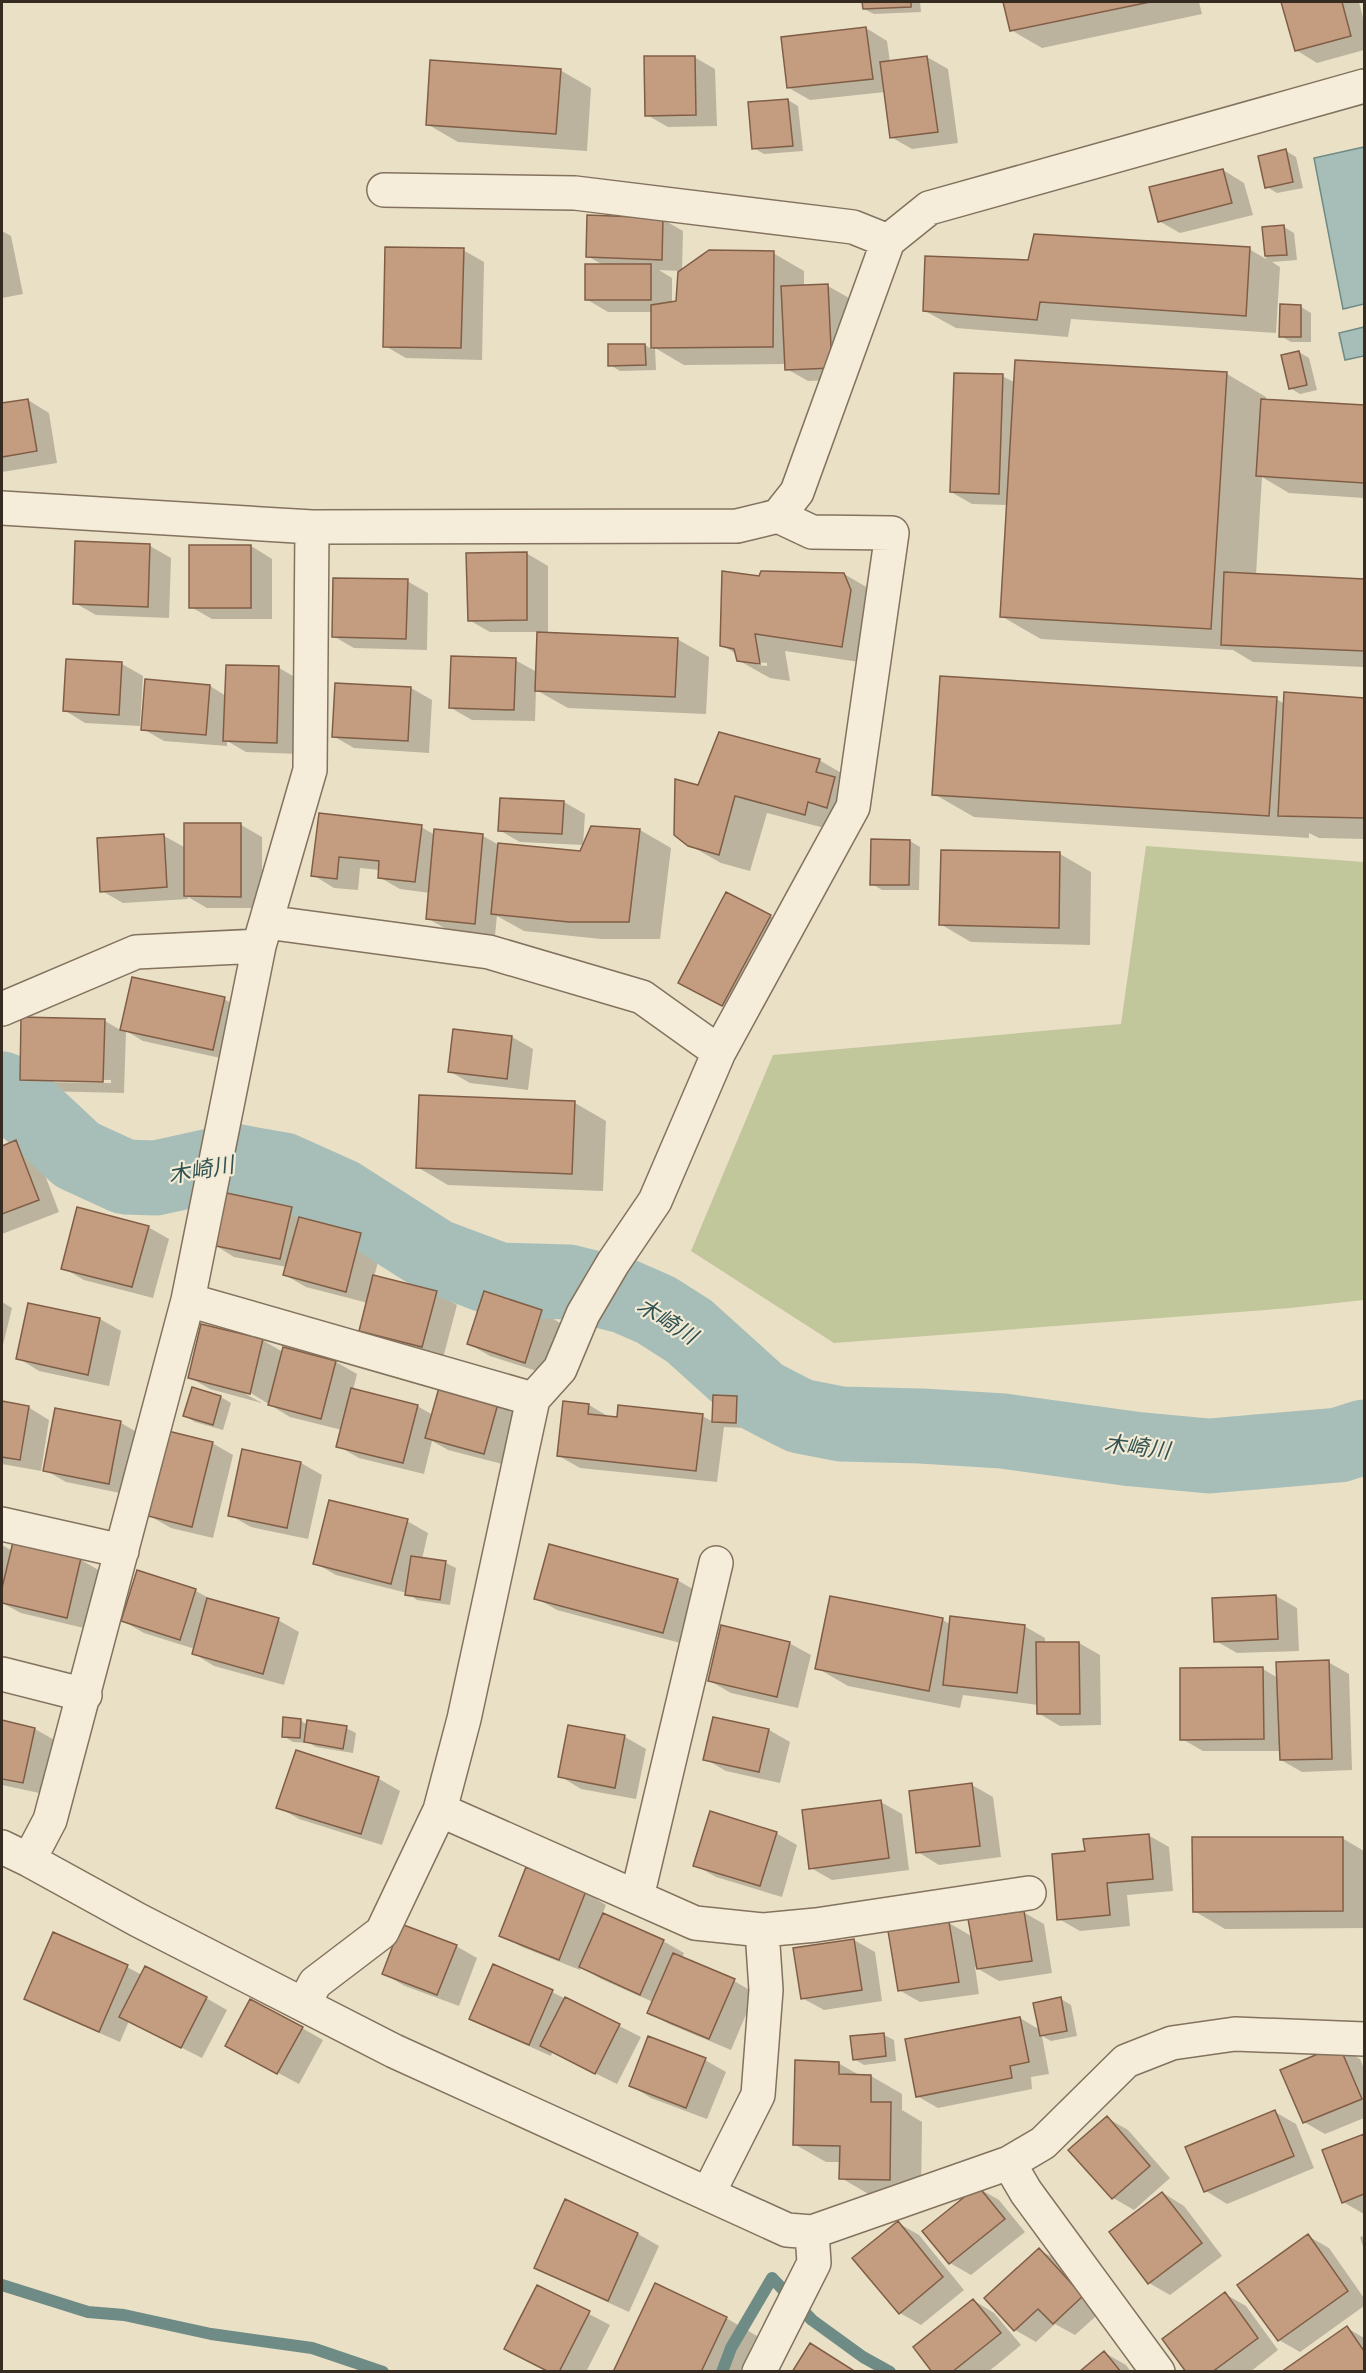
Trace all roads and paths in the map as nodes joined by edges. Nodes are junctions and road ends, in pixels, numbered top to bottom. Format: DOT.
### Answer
graph roads {
  1 [pos="1365,86"];
  2 [pos="384,190"];
  3 [pos="888,241"];
  4 [pos="2,507"];
  5 [pos="778,516"];
  6 [pos="312,527"];
  7 [pos="262,934"];
  8 [pos="2,1010"];
  9 [pos="719,1052"];
  10 [pos="188,1300"];
  11 [pos="533,1399"];
  12 [pos="2,1524"];
  13 [pos="122,1551"];
  14 [pos="716,1563"];
  15 [pos="2,1674"];
  16 [pos="85,1695"];
  17 [pos="440,1810"];
  18 [pos="16,1853"];
  19 [pos="1029,1893"];
  20 [pos="637,1897"];
  21 [pos="762,1930"];
  22 [pos="304,2004"];
  23 [pos="1365,2039"];
  24 [pos="1008,2163"];
  25 [pos="708,2194"];
  26 [pos="812,2232"];
  27 [pos="759,2372"];
  28 [pos="1158,2372"];
  1 -- 3 [label="street"];
  2 -- 3 [label="street"];
  3 -- 5 [label="street"];
  4 -- 6 [label="street"];
  5 -- 6 [label="street"];
  5 -- 9 [label="street"];
  6 -- 7 [label="street"];
  7 -- 8 [label="street"];
  7 -- 9 [label="street"];
  7 -- 10 [label="street"];
  9 -- 11 [label="street"];
  10 -- 11 [label="street"];
  10 -- 13 [label="street"];
  11 -- 17 [label="street"];
  12 -- 13 [label="street"];
  13 -- 16 [label="street"];
  14 -- 20 [label="street"];
  15 -- 16 [label="street"];
  16 -- 18 [label="street"];
  17 -- 20 [label="street"];
  17 -- 22 [label="street"];
  18 -- 22 [label="street"];
  19 -- 21 [label="street"];
  20 -- 21 [label="street"];
  21 -- 25 [label="street"];
  22 -- 25 [label="street"];
  23 -- 24 [label="street"];
  24 -- 26 [label="street"];
  24 -- 28 [label="street"];
  25 -- 26 [label="street"];
  26 -- 27 [label="street"];
}
